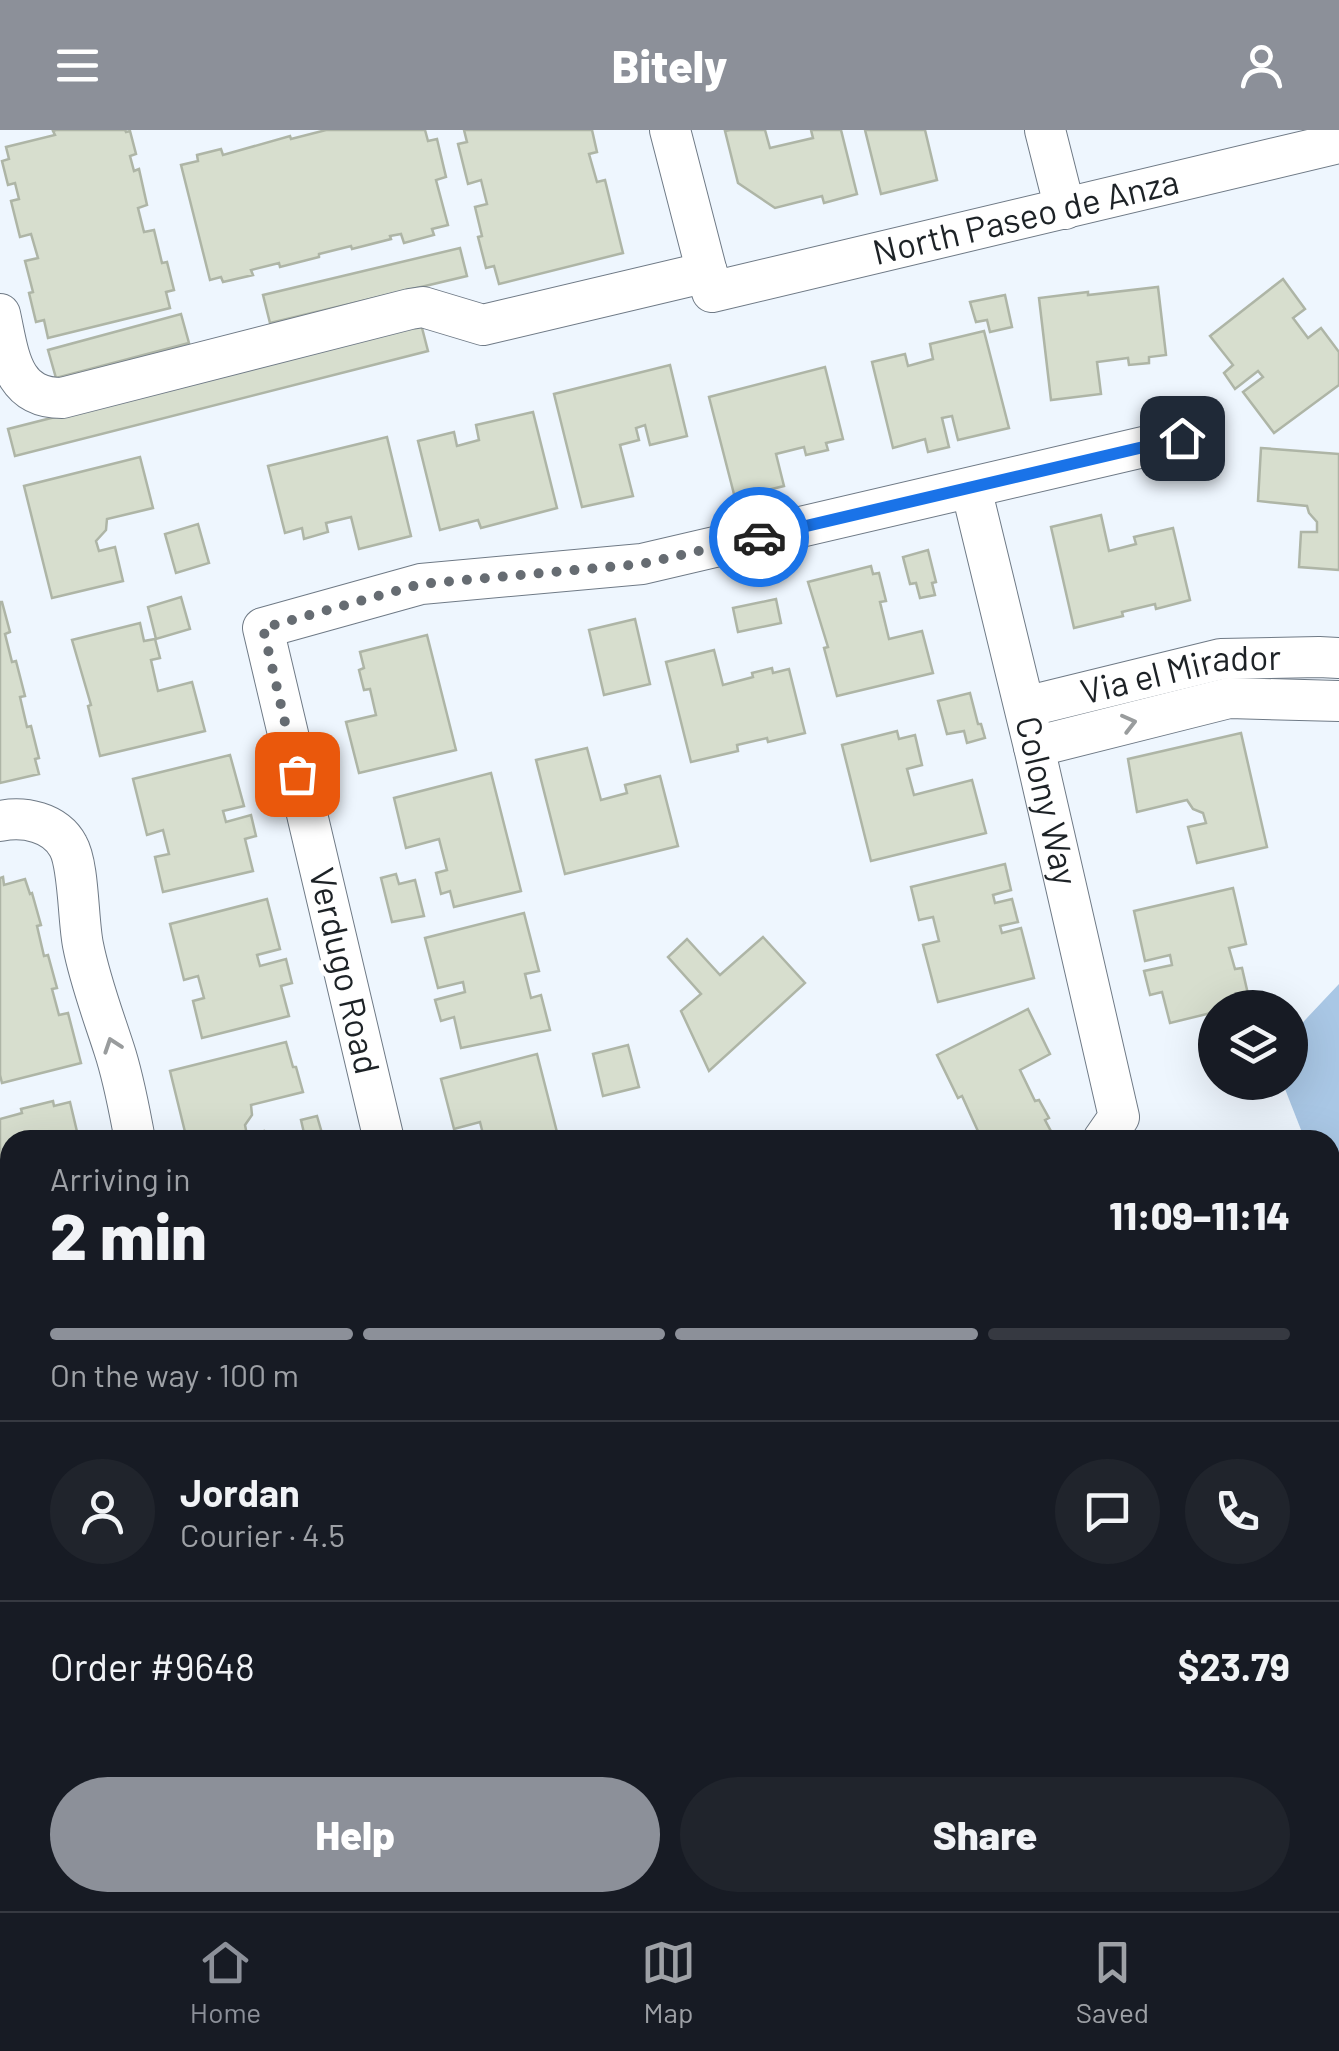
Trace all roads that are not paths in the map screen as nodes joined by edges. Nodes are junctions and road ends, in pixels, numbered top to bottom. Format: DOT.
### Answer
graph roads {
  1 [pos="670,130"];
  2 [pos="1046,130"];
  3 [pos="1339,144"];
  4 [pos="1065,208"];
  5 [pos="709,282"];
  6 [pos="0,314"];
  7 [pos="1182,438"];
  8 [pos="971,488"];
  9 [pos="1339,658"];
  10 [pos="1339,701"];
  11 [pos="1025,707"];
  12 [pos="1034,747"];
  13 [pos="0,820"];
  14 [pos="1111,1129"];
  15 [pos="133,1130"];
  16 [pos="382,1130"];
  1 -- 5 [label="street"];
  2 -- 4 [label="street"];
  3 -- 4 [label="street, North Paseo de Anza"];
  4 -- 5 [label="street, North Paseo de Anza"];
  5 -- 6 [label="street, North Paseo de Anza"];
  7 -- 8 [label="street"];
  8 -- 11 [label="street, Colony Way"];
  8 -- 16 [label="street, Verdugo Road"];
  9 -- 11 [label="street, Via el Mirador"];
  12 -- 10 [label="street, Via el Mirador, one-way"];
  11 -- 12 [label="street, Colony Way"];
  12 -- 14 [label="street, Colony Way"];
  15 -- 13 [label="street, one-way"];
}
